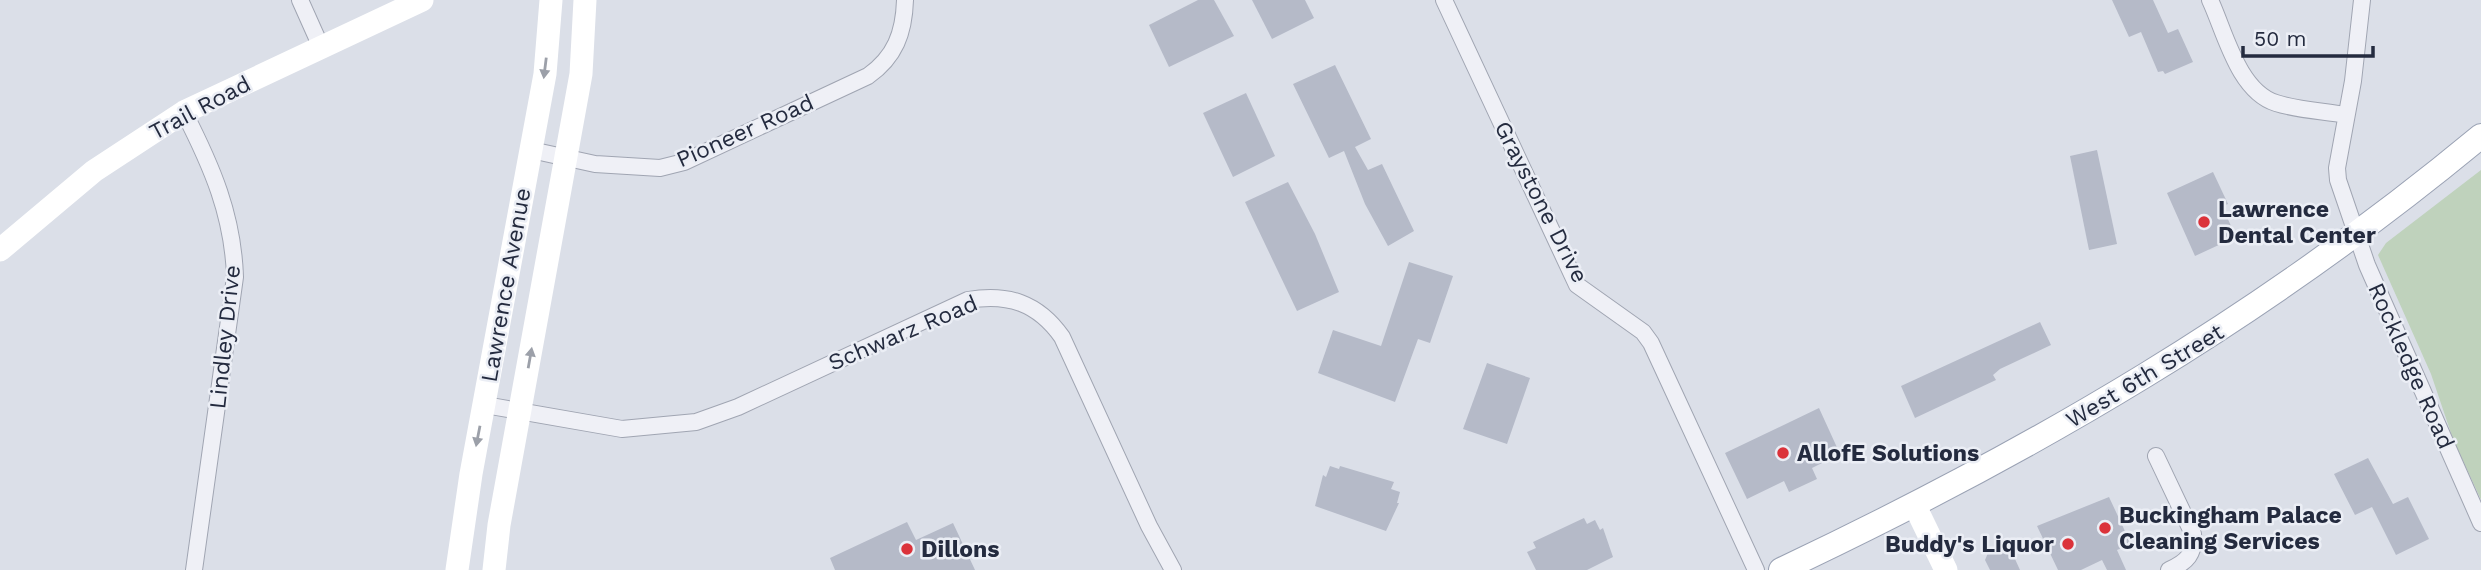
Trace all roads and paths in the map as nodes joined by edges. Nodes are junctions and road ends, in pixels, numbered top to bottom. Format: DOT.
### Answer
graph roads {
  1 [pos="300,0"];
  2 [pos="422,0"];
  3 [pos="551,0"];
  4 [pos="585,0"];
  5 [pos="905,0"];
  6 [pos="1444,0"];
  7 [pos="2210,0"];
  8 [pos="2362,0"];
  9 [pos="321,47"];
  10 [pos="184,113"];
  11 [pos="2346,115"];
  12 [pos="2481,136"];
  13 [pos="531,150"];
  14 [pos="566,158"];
  15 [pos="2356,235"];
  16 [pos="0,250"];
  17 [pos="485,405"];
  18 [pos="520,411"];
  19 [pos="2156,456"];
  20 [pos="1915,506"];
  21 [pos="2481,523"];
  22 [pos="194,570"];
  23 [pos="457,570"];
  24 [pos="494,570"];
  25 [pos="1173,570"];
  26 [pos="1756,570"];
  27 [pos="1781,570"];
  28 [pos="1945,570"];
  29 [pos="2169,570"];
  1 -- 9 [label="street"];
  2 -- 9 [label="street, Trail Road"];
  3 -- 13 [label="street, Lawrence Avenue, one-way"];
  4 -- 14 [label="street, Lawrence Avenue"];
  5 -- 14 [label="street, Pioneer Road"];
  6 -- 26 [label="street, Graystone Drive"];
  7 -- 11 [label="street"];
  8 -- 11 [label="street, Rockledge Road"];
  9 -- 10 [label="street, Trail Road"];
  10 -- 16 [label="street, Trail Road"];
  10 -- 22 [label="street, Lindley Drive"];
  11 -- 15 [label="street, Rockledge Road"];
  12 -- 15 [label="main road, West 6th Street"];
  13 -- 14 [label="street, Pioneer Road"];
  13 -- 17 [label="street, Lawrence Avenue"];
  18 -- 14 [label="street, Lawrence Avenue, one-way"];
  15 -- 20 [label="main road, West 6th Street"];
  15 -- 21 [label="street, Rockledge Road"];
  17 -- 18 [label="street, Schwarz Road"];
  17 -- 23 [label="street, Lawrence Avenue, one-way"];
  18 -- 24 [label="street, Lawrence Avenue"];
  18 -- 25 [label="street, Schwarz Road"];
  19 -- 29 [label="street"];
  20 -- 27 [label="main road, West 6th Street"];
  20 -- 28 [label="street"];
}
